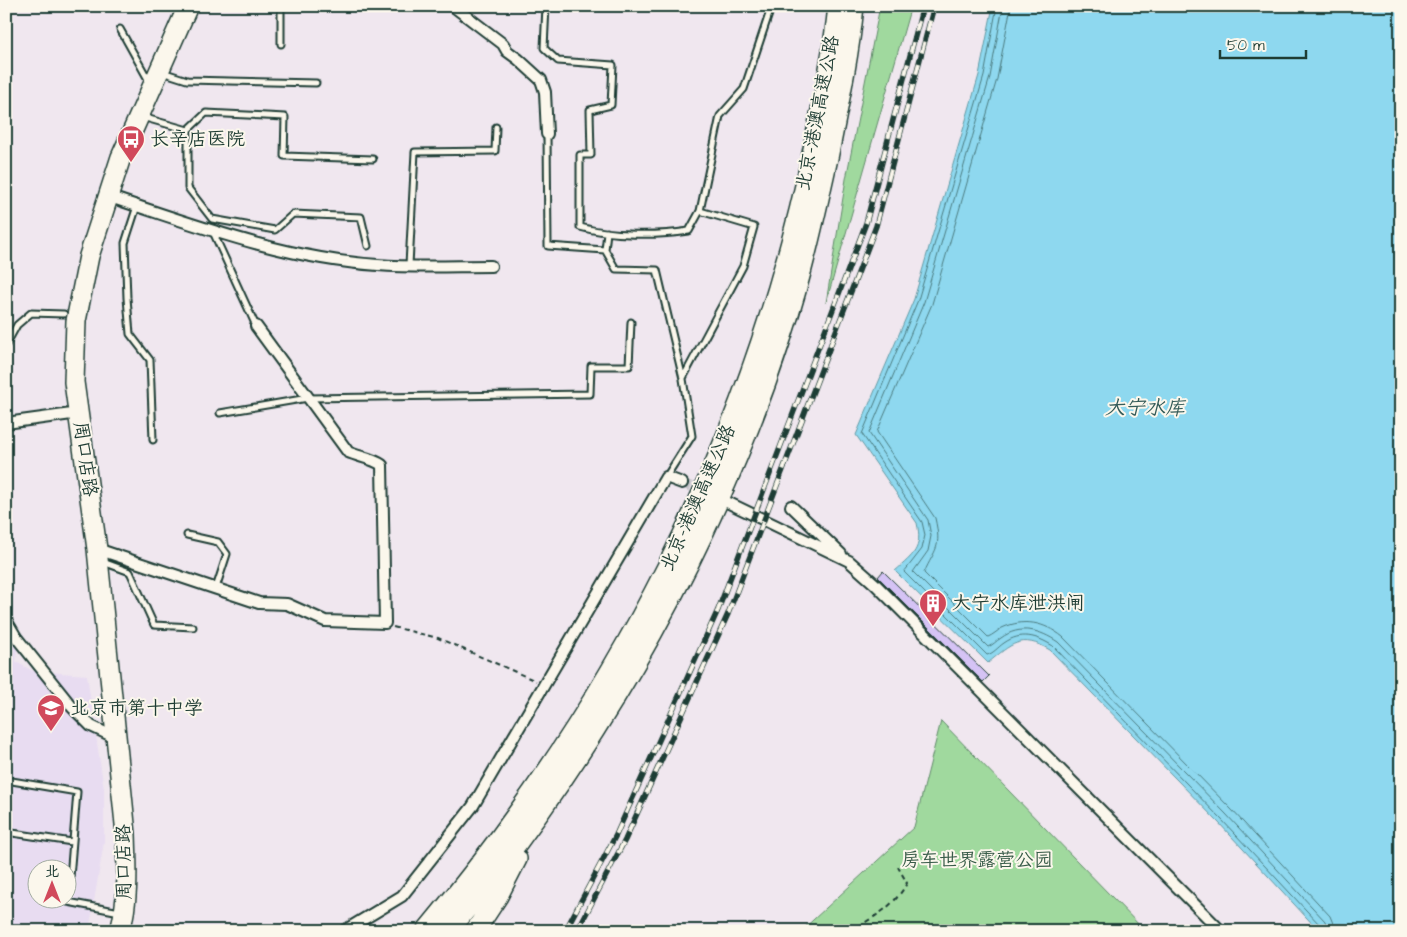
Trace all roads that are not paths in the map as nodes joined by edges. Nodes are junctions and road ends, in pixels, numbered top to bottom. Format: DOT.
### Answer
graph roads {
  1 [pos="188,6"];
  2 [pos="281,6"];
  3 [pos="453,6"];
  4 [pos="546,6"];
  5 [pos="768,6"];
  6 [pos="838,6"];
  7 [pos="854,6"];
  8 [pos="120,29"];
  9 [pos="281,44"];
  10 [pos="156,78"];
  11 [pos="316,83"];
  12 [pos="139,116"];
  13 [pos="496,127"];
  14 [pos="188,130"];
  15 [pos="547,134"];
  16 [pos="373,159"];
  17 [pos="107,196"];
  18 [pos="138,206"];
  19 [pos="700,212"];
  20 [pos="213,232"];
  21 [pos="607,232"];
  22 [pos="368,246"];
  23 [pos="605,250"];
  24 [pos="409,266"];
  25 [pos="491,266"];
  26 [pos="64,314"];
  27 [pos="632,322"];
  28 [pos="256,326"];
  29 [pos="6,345"];
  30 [pos="683,379"];
  31 [pos="308,398"];
  32 [pos="79,413"];
  33 [pos="220,413"];
  34 [pos="6,423"];
  35 [pos="153,440"];
  36 [pos="666,477"];
  37 [pos="682,483"];
  38 [pos="729,503"];
  39 [pos="791,506"];
  40 [pos="187,535"];
  41 [pos="97,554"];
  42 [pos="849,561"];
  43 [pos="216,589"];
  44 [pos="6,620"];
  45 [pos="192,627"];
  46 [pos="116,738"];
  47 [pos="6,780"];
  48 [pos="542,811"];
  49 [pos="6,832"];
  50 [pos="72,842"];
  51 [pos="123,922"];
  52 [pos="344,931"];
  53 [pos="426,931"];
  54 [pos="449,931"];
  55 [pos="475,931"];
  56 [pos="1221,931"];
  1 -- 10 [label="highway, 周口店路"];
  2 -- 9 [label="lane"];
  3 -- 15 [label="street"];
  4 -- 21 [label="lane"];
  5 -- 19 [label="lane"];
  6 -- 53 [label="highway, 北京-港澳高速公路"];
  7 -- 48 [label="highway, 北京-港澳高速公路"];
  8 -- 10 [label="lane"];
  10 -- 11 [label="lane"];
  10 -- 12 [label="highway, 周口店路"];
  12 -- 14 [label="lane"];
  12 -- 17 [label="highway, 周口店路"];
  13 -- 24 [label="lane"];
  14 -- 16 [label="lane"];
  14 -- 22 [label="lane"];
  15 -- 23 [label="lane"];
  17 -- 18 [label="street"];
  17 -- 32 [label="highway, 周口店路"];
  18 -- 20 [label="street"];
  18 -- 35 [label="lane"];
  19 -- 21 [label="lane"];
  19 -- 30 [label="lane"];
  20 -- 24 [label="street"];
  20 -- 28 [label="lane"];
  21 -- 23 [label="lane"];
  23 -- 30 [label="lane"];
  24 -- 25 [label="street"];
  26 -- 29 [label="lane"];
  27 -- 31 [label="lane"];
  28 -- 31 [label="street"];
  30 -- 36 [label="lane"];
  31 -- 33 [label="lane"];
  31 -- 43 [label="street"];
  32 -- 34 [label="street"];
  32 -- 41 [label="highway, 周口店路"];
  36 -- 37 [label="street"];
  36 -- 52 [label="street"];
  38 -- 42 [label="street"];
  39 -- 42 [label="street"];
  40 -- 43 [label="lane"];
  41 -- 43 [label="street"];
  41 -- 45 [label="lane"];
  41 -- 46 [label="highway, 周口店路"];
  42 -- 56 [label="street"];
  44 -- 46 [label="street"];
  46 -- 51 [label="highway, 周口店路"];
  47 -- 50 [label="lane"];
  48 -- 54 [label="highway, 北京-港澳高速公路"];
  48 -- 55 [label="highway"];
  49 -- 50 [label="lane"];
  50 -- 51 [label="lane"];
}
